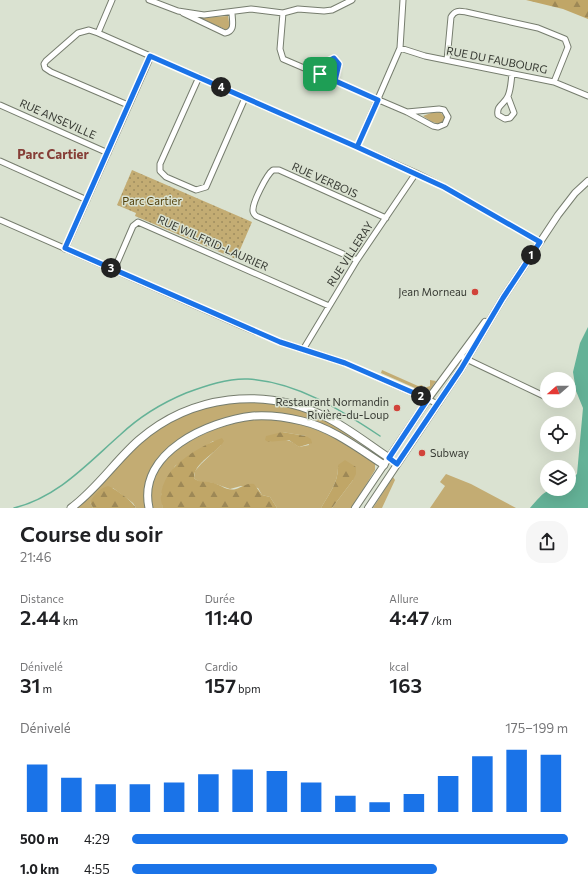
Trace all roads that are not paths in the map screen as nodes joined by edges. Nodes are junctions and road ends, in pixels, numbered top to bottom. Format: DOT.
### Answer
graph roads {
  1 [pos="112,0"];
  2 [pos="149,0"];
  3 [pos="352,0"];
  4 [pos="402,0"];
  5 [pos="178,11"];
  6 [pos="232,12"];
  7 [pos="283,13"];
  8 [pos="98,33"];
  9 [pos="400,48"];
  10 [pos="150,56"];
  11 [pos="448,60"];
  12 [pos="320,74"];
  13 [pos="512,74"];
  14 [pos="199,77"];
  15 [pos="335,81"];
  16 [pos="554,82"];
  17 [pos="588,96"];
  18 [pos="508,97"];
  19 [pos="245,98"];
  20 [pos="378,100"];
  21 [pos="0,105"];
  22 [pos="128,105"];
  23 [pos="407,112"];
  24 [pos="357,147"];
  25 [pos="108,153"];
  26 [pos="0,161"];
  27 [pos="416,173"];
  28 [pos="588,181"];
  29 [pos="87,200"];
  30 [pos="386,218"];
  31 [pos="0,220"];
  32 [pos="540,242"];
  33 [pos="65,248"];
  34 [pos="357,260"];
  35 [pos="114,270"];
  36 [pos="503,298"];
  37 [pos="329,306"];
  38 [pos="304,348"];
  39 [pos="460,356"];
  40 [pos="466,360"];
  41 [pos="540,394"];
  42 [pos="428,399"];
  43 [pos="438,404"];
  44 [pos="389,458"];
  45 [pos="397,464"];
  46 [pos="384,465"];
  47 [pos="393,471"];
  48 [pos="71,508"];
  49 [pos="149,508"];
  50 [pos="355,508"];
  51 [pos="368,508"];
  1 -- 8 [label="street"];
  2 -- 5 [label="street"];
  3 -- 7 [label="street"];
  4 -- 9 [label="street"];
  5 -- 6 [label="street"];
  5 -- 6 [label="street"];
  6 -- 7 [label="street"];
  7 -- 12 [label="street"];
  8 -- 10 [label="street"];
  8 -- 22 [label="street"];
  9 -- 11 [label="street, RUE DU FAUBOURG"];
  9 -- 20 [label="street"];
  10 -- 14 [label="street"];
  10 -- 22 [label="street"];
  11 -- 13 [label="street, RUE DU FAUBOURG"];
  11 -- 16 [label="street"];
  12 -- 15 [label="street"];
  12 -- 15 [label="street"];
  13 -- 16 [label="street, RUE DU FAUBOURG"];
  13 -- 18 [label="street"];
  14 -- 19 [label="street"];
  14 -- 19 [label="street"];
  15 -- 20 [label="street"];
  16 -- 17 [label="street, RUE DU FAUBOURG"];
  19 -- 24 [label="street"];
  20 -- 23 [label="street"];
  20 -- 24 [label="street"];
  21 -- 25 [label="street, RUE ANSEVILLE"];
  22 -- 25 [label="street"];
  23 -- 23 [label="street"];
  24 -- 27 [label="street"];
  25 -- 29 [label="street"];
  26 -- 29 [label="street"];
  27 -- 30 [label="street, RUE VILLERAY"];
  27 -- 32 [label="street"];
  28 -- 32 [label="main road"];
  29 -- 33 [label="street"];
  30 -- 34 [label="street, RUE VILLERAY"];
  30 -- 34 [label="street, RUE VERBOIS"];
  31 -- 33 [label="street"];
  32 -- 36 [label="main road"];
  33 -- 35 [label="street"];
  34 -- 37 [label="street, RUE VILLERAY"];
  35 -- 37 [label="street, RUE WILFRID-LAURIER"];
  35 -- 38 [label="street"];
  36 -- 39 [label="main road"];
  36 -- 40 [label="main road"];
  37 -- 38 [label="street, RUE VILLERAY"];
  38 -- 42 [label="street"];
  39 -- 40 [label="street"];
  39 -- 42 [label="main road"];
  40 -- 41 [label="street"];
  40 -- 43 [label="main road"];
  42 -- 43 [label="street"];
  42 -- 44 [label="main road"];
  43 -- 45 [label="main road"];
  44 -- 45 [label="main road"];
  44 -- 46 [label="main road"];
  44 -- 48 [label="highway"];
  45 -- 47 [label="main road"];
  46 -- 47 [label="main road"];
  46 -- 49 [label="highway"];
  46 -- 50 [label="main road"];
  47 -- 51 [label="main road"];
}
